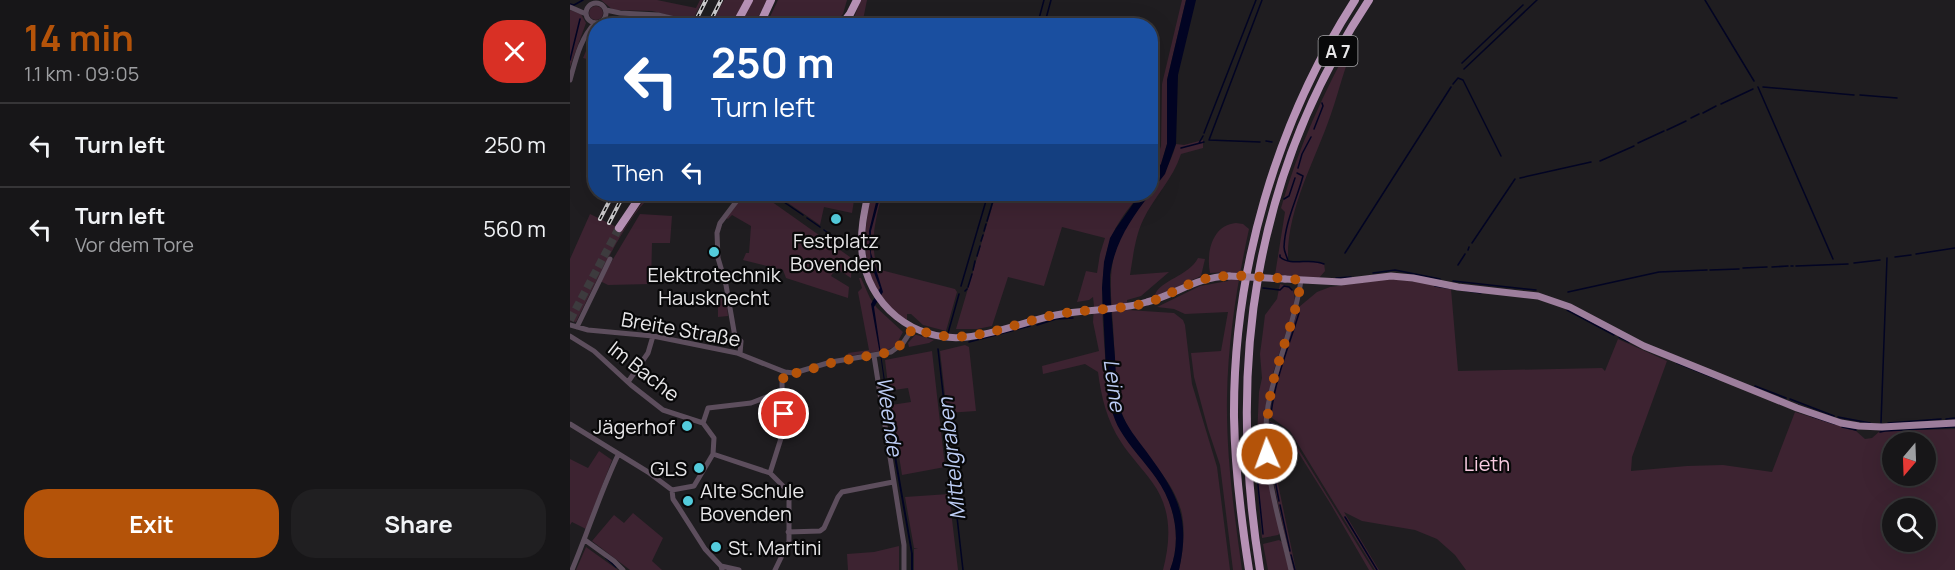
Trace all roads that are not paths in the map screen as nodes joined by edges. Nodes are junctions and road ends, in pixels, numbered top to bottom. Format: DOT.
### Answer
graph roads {
  1 [pos="749,0"];
  2 [pos="771,0"];
  3 [pos="850,0"];
  4 [pos="857,0"];
  5 [pos="1355,0"];
  6 [pos="1369,0"];
  7 [pos="599,2"];
  8 [pos="572,8"];
  9 [pos="590,9"];
  10 [pos="606,13"];
  11 [pos="850,14"];
  12 [pos="604,18"];
  13 [pos="668,18"];
  14 [pos="739,18"];
  15 [pos="763,18"];
  16 [pos="847,18"];
  17 [pos="588,24"];
  18 [pos="587,32"];
  19 [pos="570,80"];
  20 [pos="632,201"];
  21 [pos="637,201"];
  22 [pos="737,201"];
  23 [pos="867,201"];
  24 [pos="610,259"];
  25 [pos="1301,280"];
  26 [pos="570,325"];
  27 [pos="577,327"];
  28 [pos="913,328"];
  29 [pos="570,336"];
  30 [pos="652,336"];
  31 [pos="740,354"];
  32 [pos="875,355"];
  33 [pos="785,372"];
  34 [pos="628,382"];
  35 [pos="782,394"];
  36 [pos="703,423"];
  37 [pos="1955,423"];
  38 [pos="570,424"];
  39 [pos="713,454"];
  40 [pos="618,455"];
  41 [pos="770,473"];
  42 [pos="893,482"];
  43 [pos="672,490"];
  44 [pos="788,532"];
  45 [pos="585,540"];
  46 [pos="722,568"];
  47 [pos="572,570"];
  48 [pos="623,570"];
  49 [pos="739,570"];
  50 [pos="775,570"];
  51 [pos="904,570"];
  52 [pos="1249,570"];
  53 [pos="1260,570"];
  54 [pos="1291,570"];
  1 -- 14 [label="highway"];
  2 -- 15 [label="highway"];
  3 -- 11 [label="highway"];
  4 -- 11 [label="highway"];
  5 -- 52 [label="highway, A 7"];
  6 -- 53 [label="highway, A 7"];
  7 -- 9 [label="street"];
  7 -- 10 [label="street"];
  8 -- 9 [label="street"];
  10 -- 12 [label="street"];
  10 -- 13 [label="street, bridge"];
  11 -- 16 [label="highway"];
  17 -- 18 [label="street"];
  18 -- 19 [label="street"];
  20 -- 21 [label="highway"];
  22 -- 31 [label="street"];
  23 -- 28 [label="main road"];
  24 -- 27 [label="street"];
  25 -- 28 [label="main road, bridge"];
  25 -- 37 [label="main road"];
  25 -- 54 [label="street"];
  26 -- 27 [label="street, Breite Straße"];
  27 -- 30 [label="street, Breite Straße"];
  28 -- 32 [label="street"];
  29 -- 34 [label="street, Im Bache"];
  30 -- 31 [label="street, Breite Straße"];
  30 -- 34 [label="street"];
  31 -- 33 [label="street, Breite Straße"];
  32 -- 33 [label="street"];
  32 -- 42 [label="street"];
  33 -- 35 [label="street"];
  34 -- 36 [label="street, Im Bache"];
  35 -- 36 [label="street"];
  35 -- 41 [label="street"];
  36 -- 39 [label="street"];
  38 -- 40 [label="street"];
  39 -- 41 [label="street"];
  39 -- 43 [label="street"];
  40 -- 43 [label="street"];
  40 -- 45 [label="street"];
  41 -- 44 [label="street"];
  42 -- 44 [label="street"];
  42 -- 51 [label="street"];
  43 -- 46 [label="street"];
  44 -- 50 [label="street"];
  45 -- 47 [label="street"];
  45 -- 48 [label="street"];
  46 -- 49 [label="street"];
}
